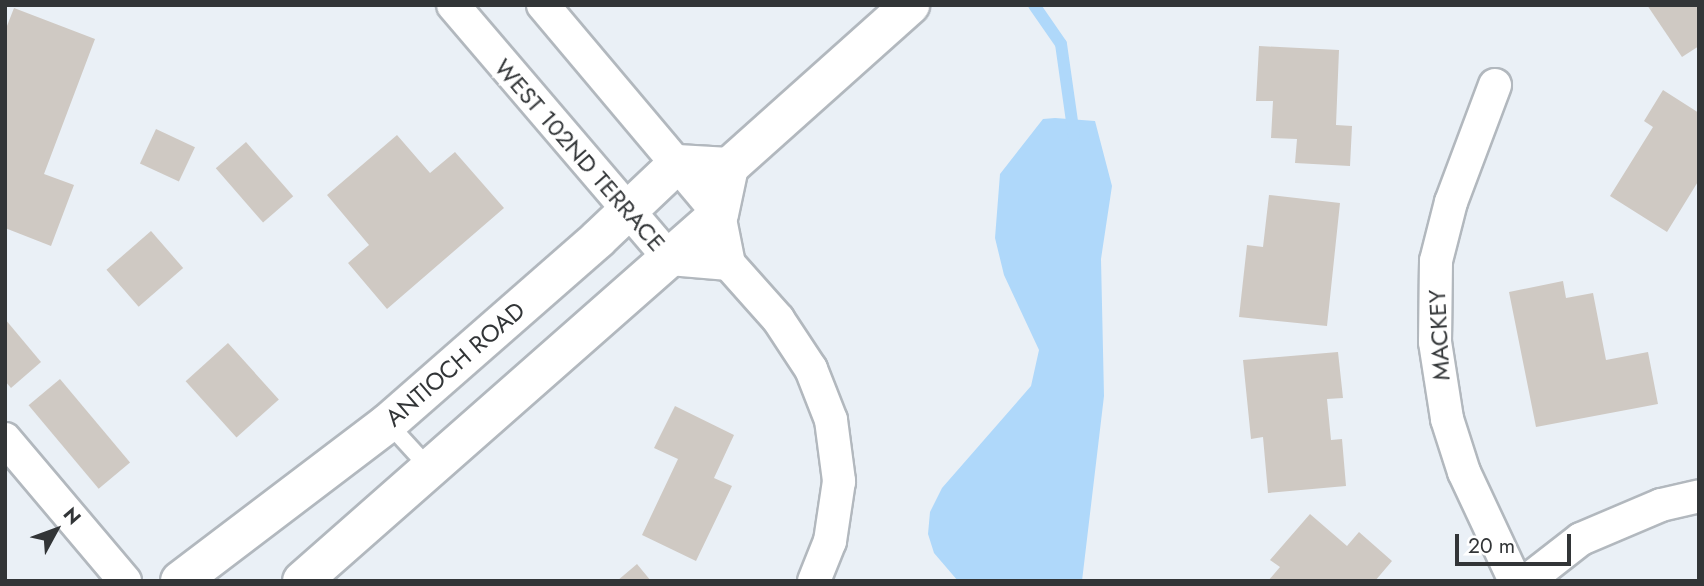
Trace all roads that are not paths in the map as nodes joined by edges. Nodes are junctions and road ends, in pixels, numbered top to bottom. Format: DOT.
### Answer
graph roads {
  1 [pos="453,5"];
  2 [pos="543,5"];
  3 [pos="910,5"];
  4 [pos="1495,85"];
  5 [pos="677,164"];
  6 [pos="729,167"];
  7 [pos="626,211"];
  8 [pos="719,214"];
  9 [pos="670,260"];
  10 [pos="729,264"];
  11 [pos="388,423"];
  12 [pos="5,439"];
  13 [pos="430,469"];
  14 [pos="1699,496"];
  15 [pos="125,581"];
  16 [pos="180,581"];
  17 [pos="302,581"];
  18 [pos="814,581"];
  19 [pos="1515,581"];
  20 [pos="1527,581"];
  1 -- 7 [label="street, WEST 102ND TERRACE"];
  2 -- 5 [label="street"];
  3 -- 6 [label="main road"];
  4 -- 19 [label="street, MACKEY"];
  5 -- 6 [label="main road"];
  5 -- 7 [label="main road, ANTIOCH ROAD"];
  5 -- 8 [label="street"];
  6 -- 8 [label="main road"];
  7 -- 9 [label="street, WEST 102ND TERRACE"];
  7 -- 11 [label="main road, ANTIOCH ROAD"];
  8 -- 9 [label="main road"];
  8 -- 10 [label="street"];
  9 -- 10 [label="street, WEST 102ND TERRACE"];
  9 -- 13 [label="main road"];
  10 -- 18 [label="street"];
  11 -- 13 [label="lane"];
  11 -- 16 [label="main road, ANTIOCH ROAD"];
  12 -- 15 [label="street"];
  13 -- 17 [label="main road"];
  14 -- 20 [label="street"];
}
